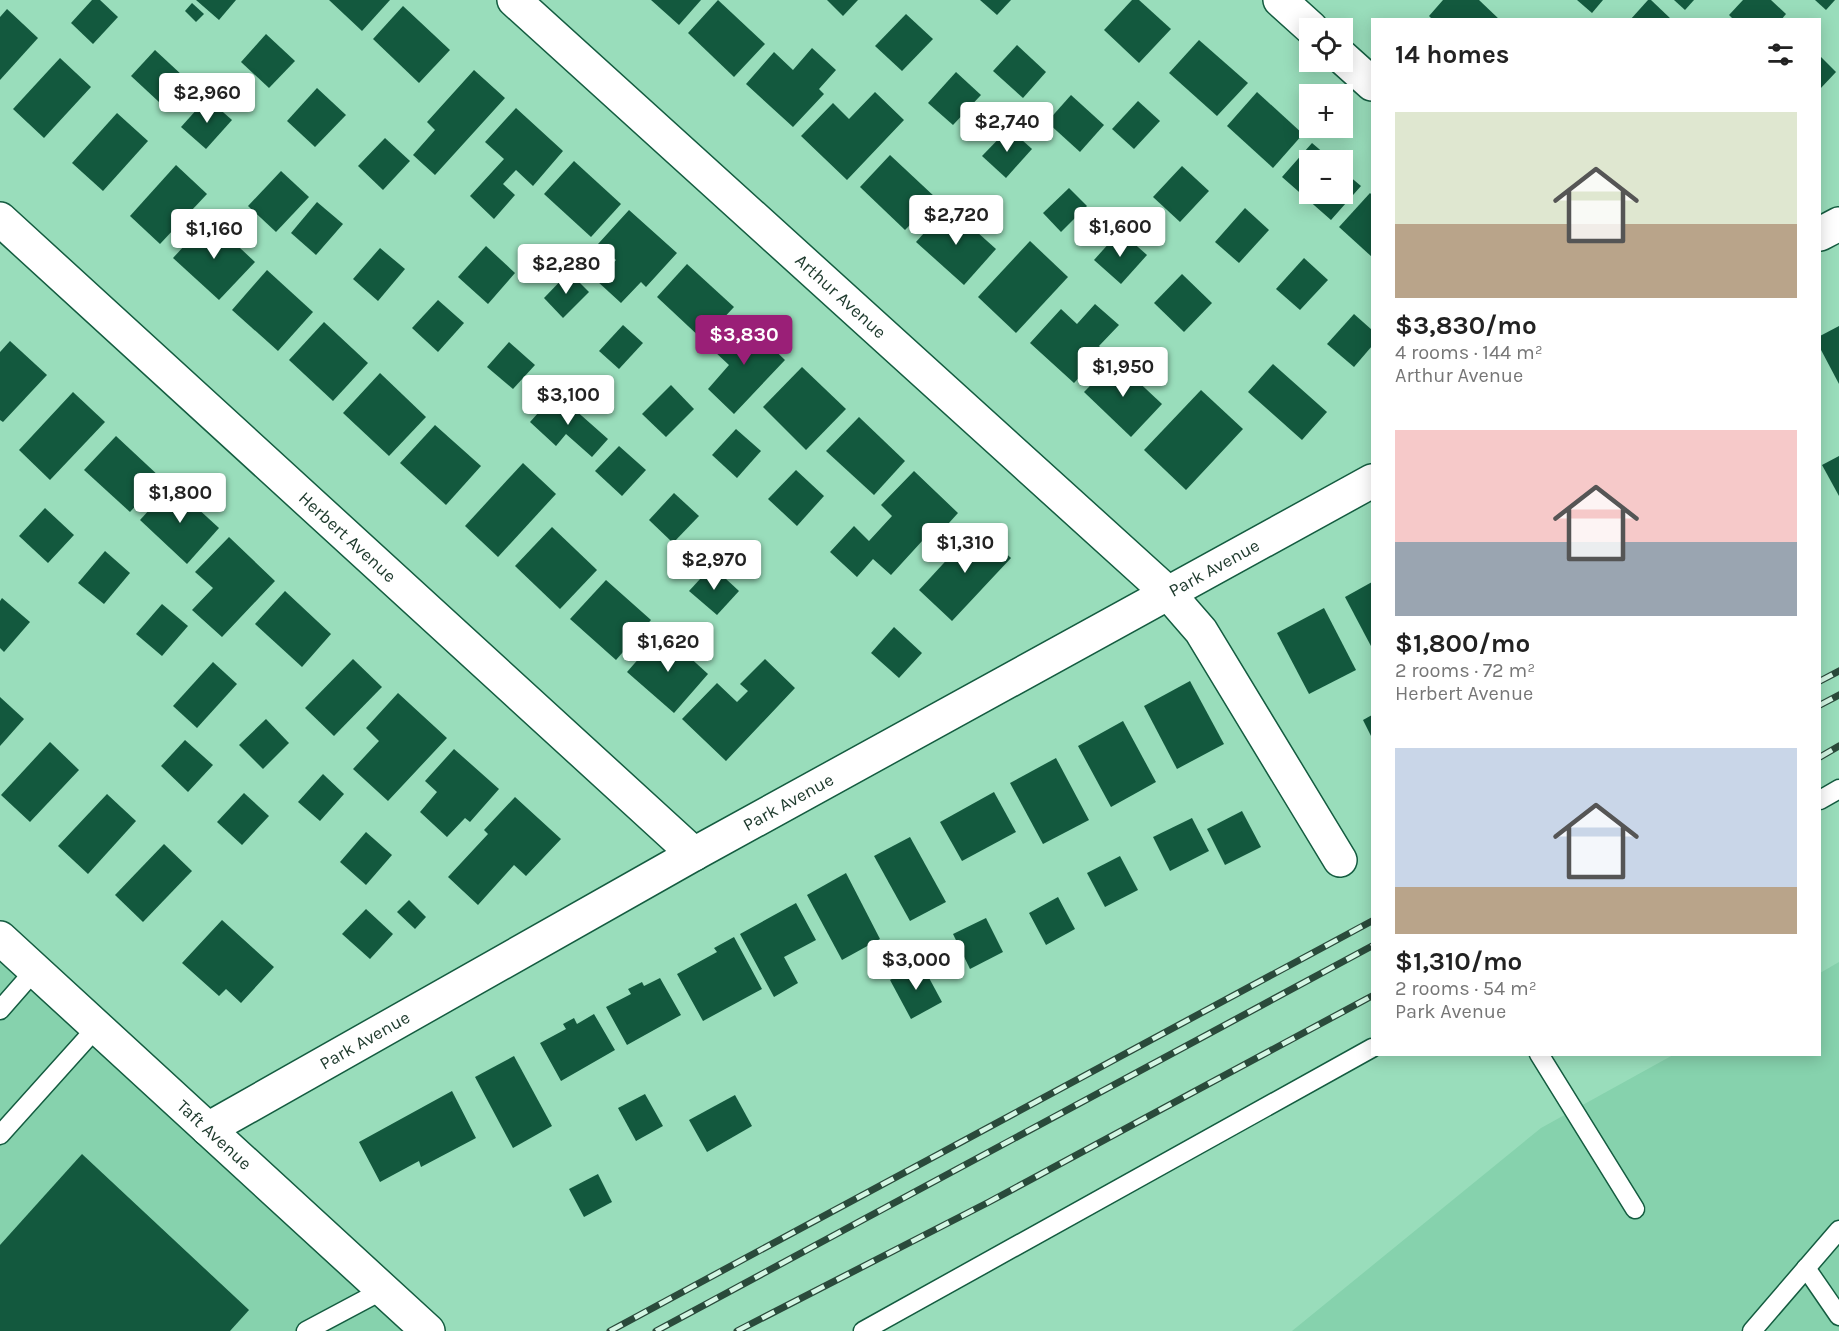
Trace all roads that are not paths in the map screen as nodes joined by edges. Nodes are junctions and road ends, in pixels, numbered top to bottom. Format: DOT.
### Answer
graph roads {
  1 [pos="514,0"];
  2 [pos="1280,0"];
  3 [pos="1300,18"];
  4 [pos="1353,67"];
  5 [pos="1371,83"];
  6 [pos="0,219"];
  7 [pos="1839,224"];
  8 [pos="1821,233"];
  9 [pos="1371,482"];
  10 [pos="1168,593"];
  11 [pos="1839,789"];
  12 [pos="1821,799"];
  13 [pos="694,854"];
  14 [pos="1340,860"];
  15 [pos="0,938"];
  16 [pos="35,970"];
  17 [pos="0,1010"];
  18 [pos="97,1027"];
  19 [pos="1371,1049"];
  20 [pos="1540,1056"];
  21 [pos="208,1129"];
  22 [pos="0,1135"];
  23 [pos="1635,1209"];
  24 [pos="1839,1230"];
  25 [pos="1806,1268"];
  26 [pos="383,1290"];
  27 [pos="1839,1316"];
  28 [pos="306,1331"];
  29 [pos="428,1331"];
  30 [pos="863,1331"];
  31 [pos="1752,1331"];
  1 -- 10 [label="street, Arthur Avenue"];
  2 -- 3 [label="street"];
  4 -- 5 [label="street"];
  6 -- 13 [label="street, Herbert Avenue"];
  7 -- 8 [label="street"];
  9 -- 10 [label="street, Park Avenue"];
  10 -- 13 [label="street, Park Avenue"];
  10 -- 14 [label="street, Arthur Avenue"];
  11 -- 12 [label="lane"];
  13 -- 21 [label="street, Park Avenue"];
  15 -- 16 [label="street, Taft Avenue"];
  16 -- 17 [label="lane"];
  16 -- 18 [label="street, Taft Avenue"];
  18 -- 21 [label="street, Taft Avenue"];
  18 -- 22 [label="lane"];
  19 -- 30 [label="lane"];
  20 -- 23 [label="lane"];
  21 -- 26 [label="street, Taft Avenue"];
  24 -- 25 [label="lane"];
  25 -- 27 [label="lane"];
  25 -- 31 [label="lane"];
  26 -- 28 [label="lane"];
  26 -- 29 [label="street, Taft Avenue"];
}
